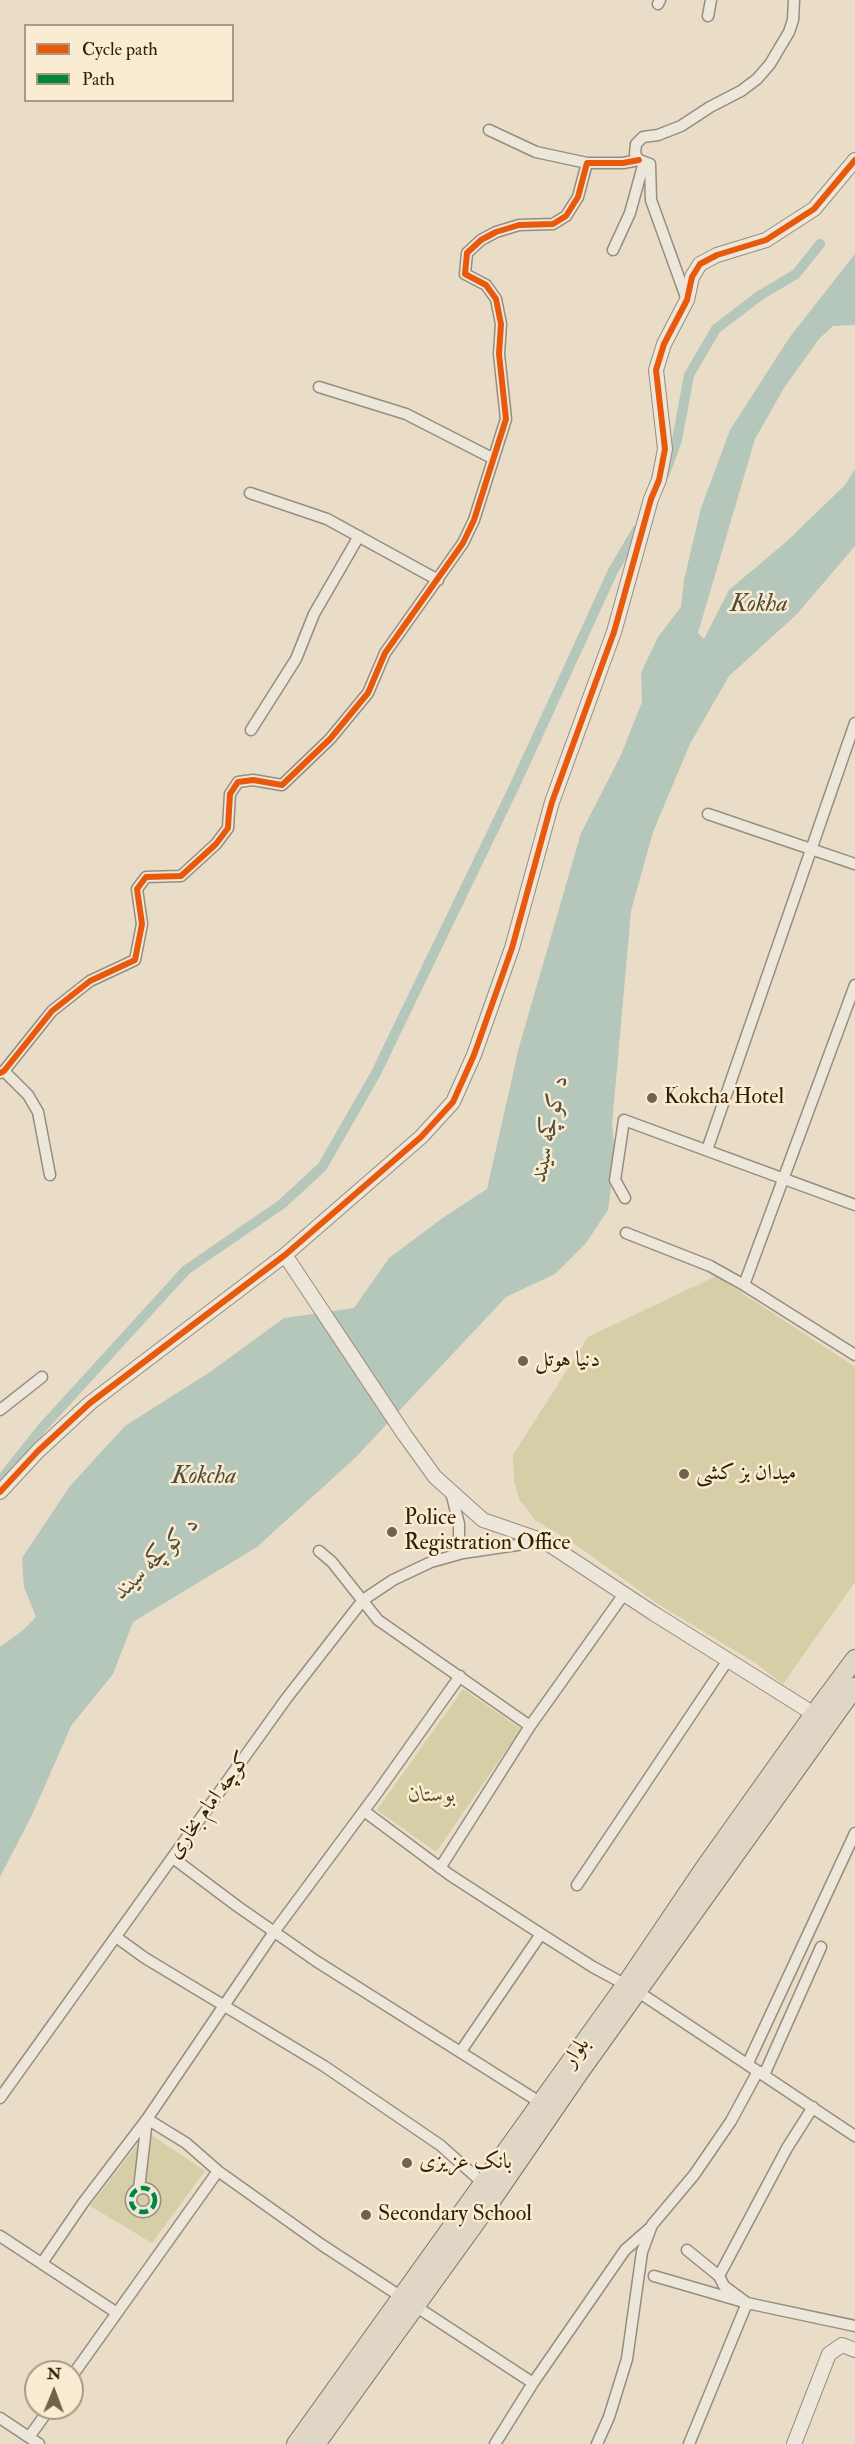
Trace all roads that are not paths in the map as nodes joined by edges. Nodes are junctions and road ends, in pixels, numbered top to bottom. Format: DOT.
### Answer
graph roads {
  1 [pos="711,0"];
  2 [pos="794,0"];
  3 [pos="708,16"];
  4 [pos="489,130"];
  5 [pos="855,160"];
  6 [pos="641,161"];
  7 [pos="587,163"];
  8 [pos="613,250"];
  9 [pos="687,300"];
  10 [pos="319,387"];
  11 [pos="492,458"];
  12 [pos="250,493"];
  13 [pos="359,536"];
  14 [pos="438,580"];
  15 [pos="855,723"];
  16 [pos="251,730"];
  17 [pos="708,814"];
  18 [pos="812,849"];
  19 [pos="855,864"];
  20 [pos="855,986"];
  21 [pos="2,1072"];
  22 [pos="707,1150"];
  23 [pos="50,1175"];
  24 [pos="783,1178"];
  25 [pos="626,1198"];
  26 [pos="855,1205"];
  27 [pos="626,1233"];
  28 [pos="285,1256"];
  29 [pos="744,1285"];
  30 [pos="855,1355"];
  31 [pos="42,1377"];
  32 [pos="0,1410"];
  33 [pos="0,1492"];
  34 [pos="452,1492"];
  35 [pos="544,1541"];
  36 [pos="319,1551"];
  37 [pos="454,1556"];
  38 [pos="624,1594"];
  39 [pos="363,1600"];
  40 [pos="855,1659"];
  41 [pos="728,1660"];
  42 [pos="460,1676"];
  43 [pos="855,1687"];
  44 [pos="821,1719"];
  45 [pos="530,1726"];
  46 [pos="364,1811"];
  47 [pos="855,1833"];
  48 [pos="173,1858"];
  49 [pos="440,1868"];
  50 [pos="577,1885"];
  51 [pos="274,1932"];
  52 [pos="541,1934"];
  53 [pos="116,1937"];
  54 [pos="821,1947"];
  55 [pos="631,1987"];
  56 [pos="224,2006"];
  57 [pos="461,2051"];
  58 [pos="748,2063"];
  59 [pos="574,2069"];
  60 [pos="761,2073"];
  61 [pos="0,2098"];
  62 [pos="541,2103"];
  63 [pos="813,2107"];
  64 [pos="147,2119"];
  65 [pos="855,2136"];
  66 [pos="218,2171"];
  67 [pos="484,2184"];
  68 [pos="139,2188"];
  69 [pos="652,2225"];
  70 [pos="0,2236"];
  71 [pos="687,2250"];
  72 [pos="42,2263"];
  73 [pos="654,2276"];
  74 [pos="719,2276"];
  75 [pos="409,2302"];
  76 [pos="747,2303"];
  77 [pos="117,2313"];
  78 [pos="855,2326"];
  79 [pos="855,2350"];
  80 [pos="83,2360"];
  81 [pos="533,2383"];
  82 [pos="0,2418"];
  83 [pos="44,2420"];
  84 [pos="34,2441"];
  85 [pos="296,2444"];
  86 [pos="316,2444"];
  87 [pos="495,2444"];
  88 [pos="597,2444"];
  89 [pos="689,2444"];
  90 [pos="794,2444"];
  1 -- 3 [label="street"];
  2 -- 6 [label="street"];
  4 -- 7 [label="street"];
  5 -- 9 [label="street"];
  6 -- 7 [label="street"];
  6 -- 8 [label="street"];
  6 -- 9 [label="street"];
  7 -- 11 [label="street"];
  9 -- 28 [label="street"];
  10 -- 11 [label="street"];
  11 -- 14 [label="street"];
  12 -- 13 [label="street"];
  13 -- 14 [label="street"];
  13 -- 16 [label="street"];
  14 -- 21 [label="street"];
  15 -- 18 [label="street"];
  17 -- 18 [label="street"];
  18 -- 19 [label="street"];
  18 -- 22 [label="street"];
  20 -- 24 [label="street"];
  21 -- 23 [label="street"];
  22 -- 24 [label="street"];
  22 -- 25 [label="street"];
  24 -- 26 [label="street"];
  24 -- 29 [label="street"];
  27 -- 29 [label="street"];
  28 -- 33 [label="street"];
  28 -- 34 [label="street"];
  29 -- 30 [label="street"];
  31 -- 32 [label="street"];
  34 -- 35 [label="street"];
  34 -- 37 [label="street"];
  35 -- 37 [label="street, کوچه امام بخاری"];
  35 -- 38 [label="street"];
  36 -- 39 [label="street"];
  37 -- 39 [label="street, کوچه امام بخاری"];
  38 -- 41 [label="street"];
  38 -- 45 [label="street"];
  39 -- 42 [label="street"];
  39 -- 48 [label="street, کوچه امام بخاری"];
  40 -- 44 [label="main road, بلوار"];
  41 -- 44 [label="street"];
  41 -- 50 [label="street"];
  42 -- 45 [label="street"];
  42 -- 46 [label="street"];
  43 -- 44 [label="main road, بلوار"];
  44 -- 55 [label="main road, بلوار"];
  45 -- 49 [label="street"];
  46 -- 49 [label="street"];
  46 -- 51 [label="street"];
  47 -- 58 [label="street"];
  48 -- 51 [label="street"];
  48 -- 53 [label="street, کوچه امام بخاری"];
  49 -- 52 [label="street"];
  51 -- 56 [label="street"];
  51 -- 57 [label="street"];
  52 -- 55 [label="street"];
  52 -- 57 [label="street"];
  53 -- 56 [label="street"];
  53 -- 61 [label="street, کوچه امام بخاری"];
  54 -- 60 [label="street"];
  55 -- 58 [label="street"];
  55 -- 59 [label="main road, بلوار"];
  56 -- 64 [label="street"];
  56 -- 67 [label="street"];
  57 -- 62 [label="street"];
  58 -- 60 [label="street"];
  59 -- 62 [label="main road, بلوار"];
  59 -- 75 [label="main road, بلوار"];
  60 -- 63 [label="street"];
  60 -- 69 [label="street"];
  62 -- 67 [label="main road, بلوار"];
  63 -- 65 [label="street"];
  63 -- 74 [label="street"];
  64 -- 66 [label="street"];
  64 -- 68 [label="street"];
  64 -- 72 [label="street"];
  66 -- 75 [label="street"];
  66 -- 77 [label="street"];
  67 -- 75 [label="main road, بلوار"];
  69 -- 81 [label="street"];
  69 -- 88 [label="street"];
  70 -- 72 [label="street"];
  71 -- 74 [label="street"];
  72 -- 77 [label="street"];
  73 -- 76 [label="street"];
  74 -- 76 [label="street"];
  75 -- 81 [label="street"];
  75 -- 85 [label="main road, بلوار"];
  75 -- 86 [label="main road, بلوار"];
  76 -- 78 [label="street"];
  76 -- 89 [label="street"];
  77 -- 80 [label="street"];
  79 -- 90 [label="street"];
  81 -- 87 [label="street"];
  82 -- 84 [label="street"];
  83 -- 84 [label="street"];
}
